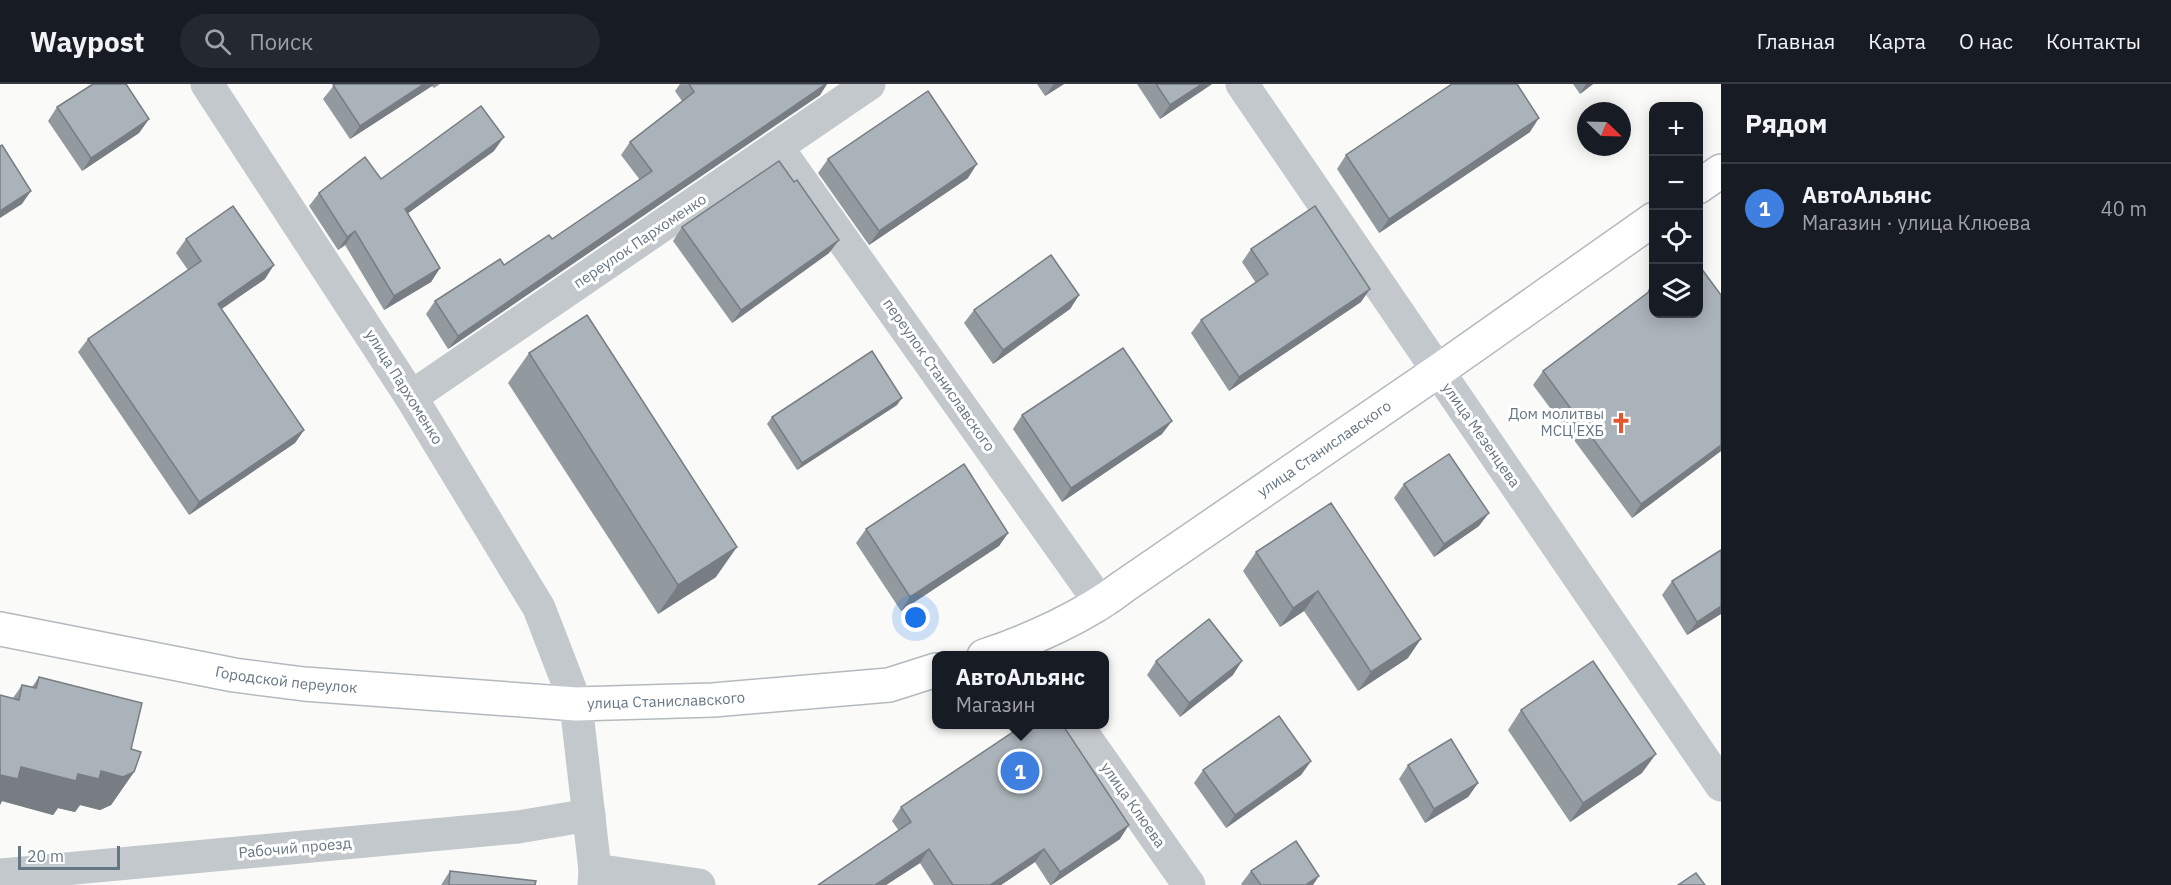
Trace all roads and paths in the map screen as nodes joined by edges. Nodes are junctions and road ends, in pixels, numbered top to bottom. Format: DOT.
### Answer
graph roads {
  1 [pos="869,84"];
  2 [pos="1242,84"];
  3 [pos="220,88"];
  4 [pos="777,147"];
  5 [pos="1721,171"];
  6 [pos="1703,184"];
  7 [pos="1649,222"];
  8 [pos="1438,371"];
  9 [pos="411,397"];
  10 [pos="1101,604"];
  11 [pos="0,629"];
  12 [pos="1024,649"];
  13 [pos="932,671"];
  14 [pos="576,704"];
  15 [pos="1080,729"];
  16 [pos="1721,785"];
  17 [pos="589,815"];
  18 [pos="0,875"];
  19 [pos="594,878"];
  20 [pos="699,885"];
  21 [pos="1189,885"];
  1 -- 4 [label="street, переулок Пархоменко"];
  2 -- 8 [label="street, улица Мезенцева"];
  3 -- 9 [label="street, улица Пархоменко"];
  4 -- 9 [label="street, переулок Пархоменко"];
  4 -- 10 [label="street, переулок Станиславского"];
  5 -- 6 [label="main road"];
  7 -- 8 [label="main road, улица Станиславского"];
  8 -- 10 [label="main road, улица Станиславского"];
  8 -- 16 [label="street, улица Мезенцева"];
  9 -- 14 [label="street, улица Пархоменко"];
  10 -- 12 [label="main road, улица Станиславского"];
  11 -- 14 [label="main road, Городской переулок"];
  13 -- 14 [label="main road, улица Станиславского"];
  14 -- 17 [label="street, улица Станиславского"];
  15 -- 21 [label="street, улица Клюева"];
  17 -- 18 [label="street, Рабочий проезд"];
  17 -- 19 [label="street, улица Станиславского"];
  19 -- 20 [label="street"];
}
